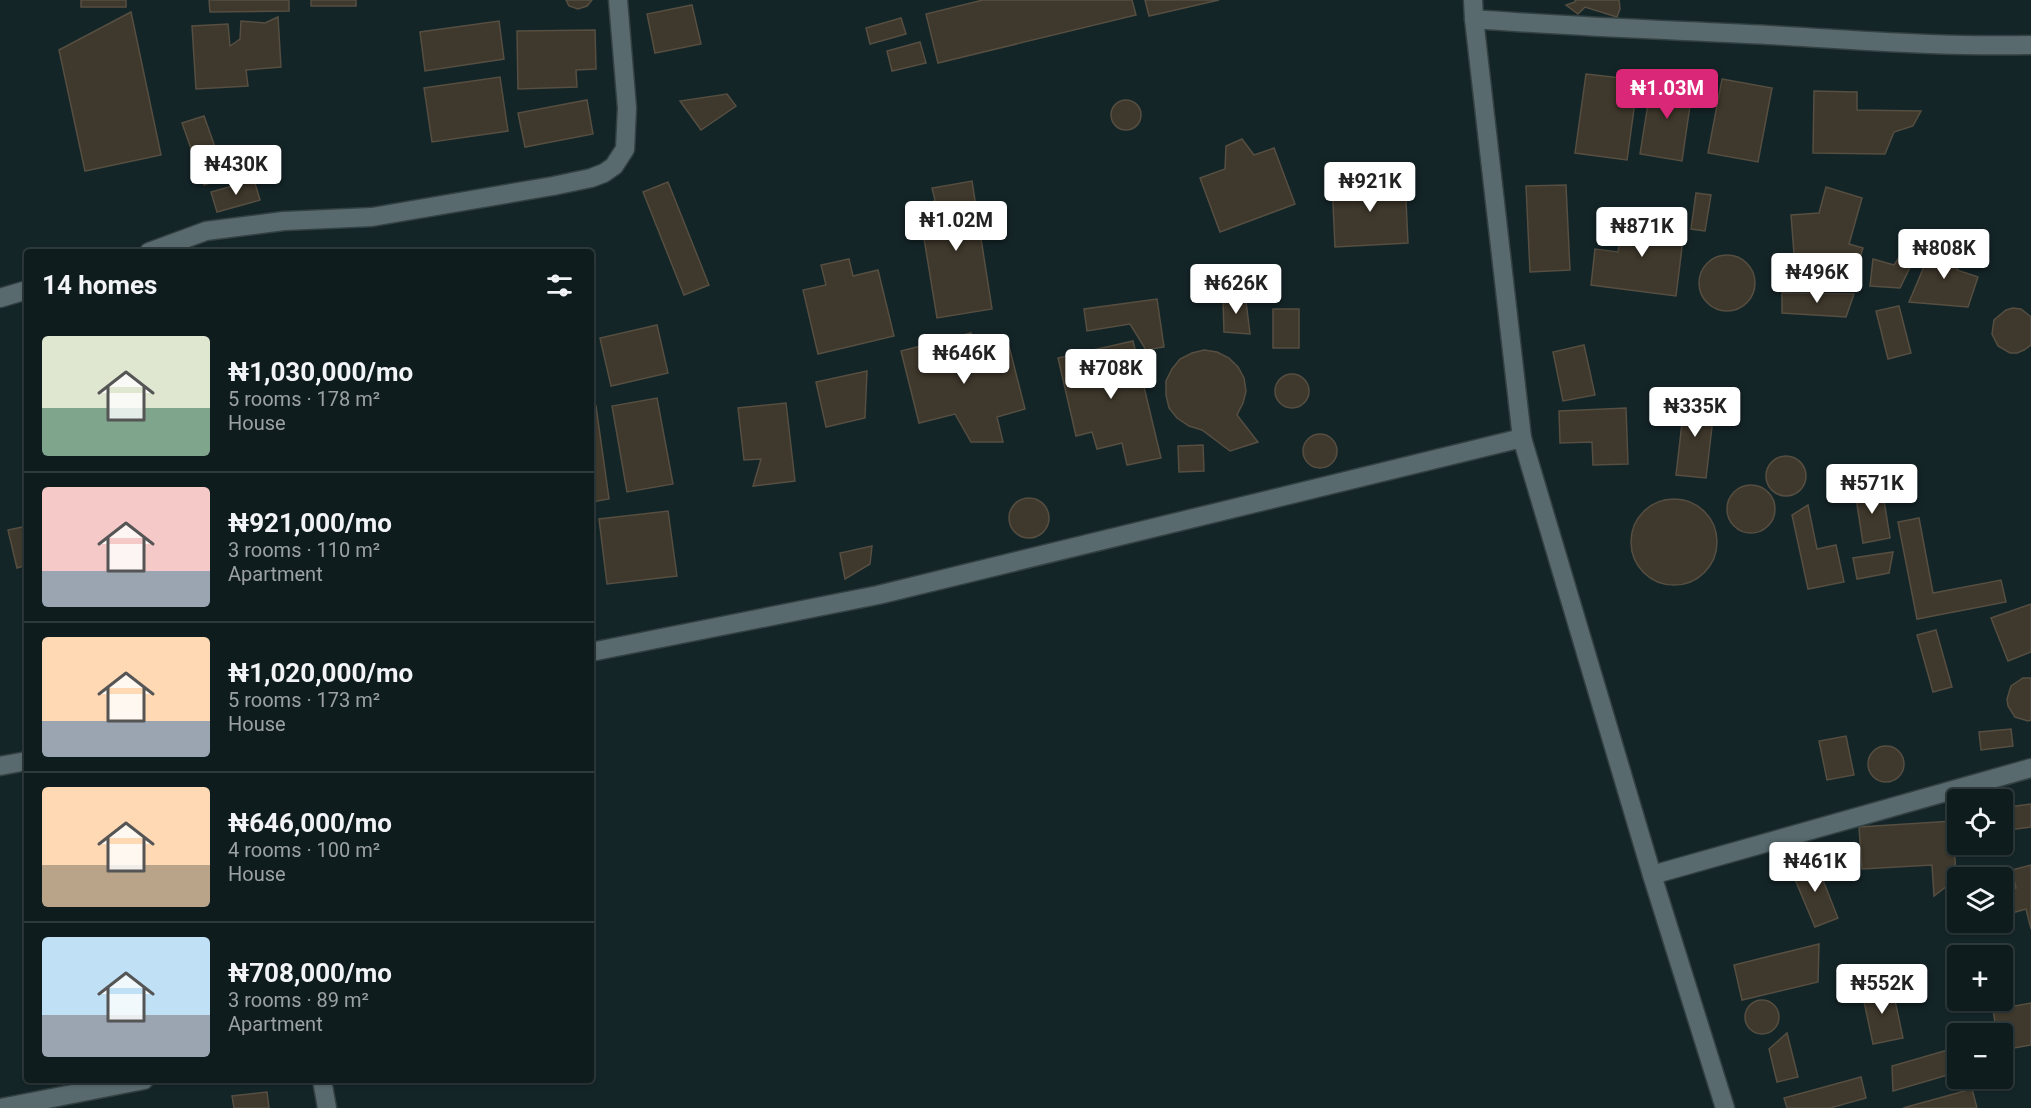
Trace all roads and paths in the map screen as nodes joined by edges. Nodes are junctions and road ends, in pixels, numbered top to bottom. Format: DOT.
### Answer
graph roads {
  1 [pos="618,0"];
  2 [pos="1473,0"];
  3 [pos="1474,19"];
  4 [pos="2031,45"];
  5 [pos="157,249"];
  6 [pos="24,291"];
  7 [pos="0,298"];
  8 [pos="1522,438"];
  9 [pos="594,651"];
  10 [pos="24,762"];
  11 [pos="0,766"];
  12 [pos="2031,768"];
  13 [pos="1652,875"];
  14 [pos="129,1083"];
  15 [pos="323,1083"];
  16 [pos="1,1108"];
  17 [pos="327,1108"];
  18 [pos="1725,1108"];
  1 -- 5 [label="street"];
  2 -- 3 [label="street"];
  3 -- 4 [label="street"];
  3 -- 8 [label="street"];
  6 -- 7 [label="street"];
  8 -- 9 [label="street"];
  8 -- 13 [label="street"];
  10 -- 11 [label="street"];
  12 -- 13 [label="street"];
  13 -- 18 [label="street"];
  14 -- 16 [label="street"];
  15 -- 17 [label="street"];
}
